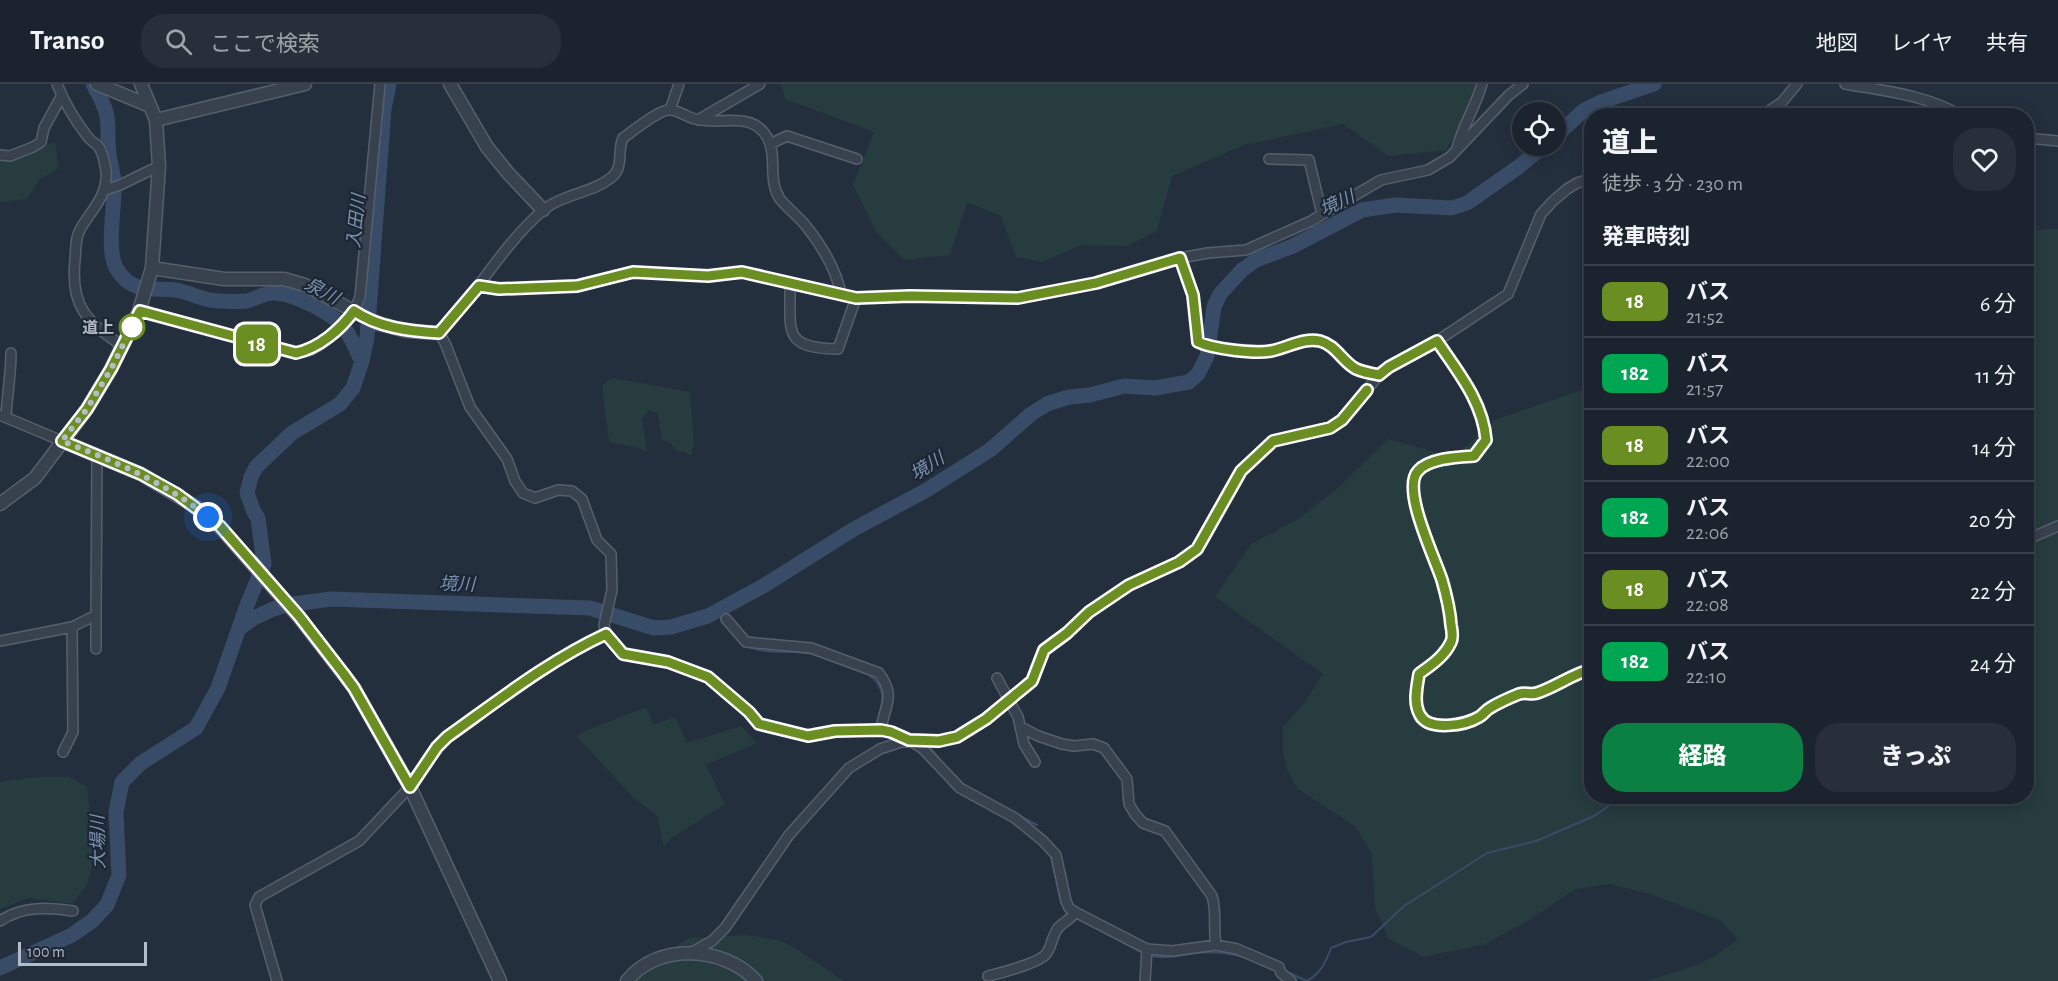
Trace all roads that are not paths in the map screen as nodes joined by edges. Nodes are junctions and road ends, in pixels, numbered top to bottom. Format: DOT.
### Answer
graph roads {
  1 [pos="57,84"];
  2 [pos="141,84"];
  3 [pos="305,84"];
  4 [pos="380,84"];
  5 [pos="450,84"];
  6 [pos="679,84"];
  7 [pos="760,84"];
  8 [pos="1482,84"];
  9 [pos="1523,84"];
  10 [pos="1797,84"];
  11 [pos="1845,84"];
  12 [pos="100,85"];
  13 [pos="62,97"];
  14 [pos="150,106"];
  15 [pos="1773,108"];
  16 [pos="1949,108"];
  17 [pos="669,110"];
  18 [pos="156,120"];
  19 [pos="698,120"];
  20 [pos="2034,139"];
  21 [pos="2058,141"];
  22 [pos="770,144"];
  23 [pos="1456,150"];
  24 [pos="0,155"];
  25 [pos="857,159"];
  26 [pos="1269,159"];
  27 [pos="159,166"];
  28 [pos="1584,181"];
  29 [pos="107,189"];
  30 [pos="543,210"];
  31 [pos="1322,214"];
  32 [pos="1180,258"];
  33 [pos="151,272"];
  34 [pos="790,283"];
  35 [pos="479,286"];
  36 [pos="841,294"];
  37 [pos="856,298"];
  38 [pos="141,307"];
  39 [pos="357,314"];
  40 [pos="439,333"];
  41 [pos="1437,341"];
  42 [pos="122,346"];
  43 [pos="11,353"];
  44 [pos="1379,375"];
  45 [pos="3,416"];
  46 [pos="62,441"];
  47 [pos="97,455"];
  48 [pos="0,504"];
  49 [pos="2058,526"];
  50 [pos="2034,536"];
  51 [pos="96,615"];
  52 [pos="726,619"];
  53 [pos="72,627"];
  54 [pos="605,630"];
  55 [pos="0,641"];
  56 [pos="96,648"];
  57 [pos="1584,671"];
  58 [pos="997,678"];
  59 [pos="1008,699"];
  60 [pos="1021,727"];
  61 [pos="881,730"];
  62 [pos="909,740"];
  63 [pos="63,753"];
  64 [pos="1035,762"];
  65 [pos="410,787"];
  66 [pos="74,910"];
  67 [pos="1074,914"];
  68 [pos="0,921"];
  69 [pos="1216,945"];
  70 [pos="1146,953"];
  71 [pos="689,954"];
  72 [pos="988,976"];
  73 [pos="277,981"];
  74 [pos="500,981"];
  75 [pos="627,981"];
  76 [pos="756,981"];
  77 [pos="1145,981"];
  78 [pos="1291,981"];
  1 -- 13 [label="street"];
  2 -- 14 [label="street"];
  3 -- 18 [label="street"];
  4 -- 39 [label="street"];
  5 -- 30 [label="street"];
  6 -- 17 [label="street"];
  7 -- 19 [label="street"];
  8 -- 23 [label="street"];
  9 -- 23 [label="street"];
  10 -- 15 [label="street"];
  11 -- 16 [label="street"];
  12 -- 14 [label="street"];
  13 -- 24 [label="street"];
  13 -- 29 [label="street"];
  14 -- 18 [label="street"];
  17 -- 19 [label="street"];
  17 -- 30 [label="street"];
  18 -- 27 [label="street"];
  19 -- 22 [label="street"];
  20 -- 21 [label="street"];
  22 -- 25 [label="street"];
  22 -- 36 [label="street"];
  23 -- 31 [label="street"];
  26 -- 31 [label="street"];
  27 -- 29 [label="street"];
  27 -- 33 [label="street"];
  28 -- 41 [label="street"];
  29 -- 42 [label="street"];
  30 -- 35 [label="street"];
  31 -- 32 [label="street"];
  32 -- 37 [label="street"];
  32 -- 44 [label="street"];
  33 -- 38 [label="street"];
  33 -- 39 [label="street"];
  34 -- 35 [label="street"];
  34 -- 36 [label="street"];
  34 -- 37 [label="street"];
  35 -- 40 [label="street"];
  36 -- 37 [label="street"];
  38 -- 39 [label="street"];
  38 -- 42 [label="street"];
  39 -- 40 [label="street"];
  40 -- 54 [label="street"];
  41 -- 44 [label="street"];
  41 -- 57 [label="street"];
  42 -- 46 [label="street"];
  43 -- 45 [label="street"];
  44 -- 59 [label="street"];
  45 -- 46 [label="street"];
  46 -- 47 [label="street"];
  46 -- 48 [label="street"];
  47 -- 51 [label="street"];
  47 -- 65 [label="street"];
  49 -- 50 [label="street"];
  51 -- 53 [label="street"];
  51 -- 56 [label="street"];
  52 -- 61 [label="street"];
  53 -- 55 [label="street"];
  53 -- 63 [label="street"];
  54 -- 61 [label="street"];
  54 -- 65 [label="street"];
  58 -- 59 [label="street"];
  59 -- 60 [label="street"];
  59 -- 62 [label="street"];
  60 -- 64 [label="street"];
  60 -- 69 [label="street"];
  61 -- 62 [label="street"];
  62 -- 67 [label="street"];
  62 -- 71 [label="street"];
  65 -- 73 [label="street"];
  65 -- 74 [label="street"];
  66 -- 68 [label="street"];
  67 -- 70 [label="street"];
  67 -- 72 [label="street"];
  69 -- 70 [label="street"];
  69 -- 78 [label="street"];
  70 -- 77 [label="street"];
  71 -- 75 [label="street"];
  71 -- 76 [label="street"];
}
